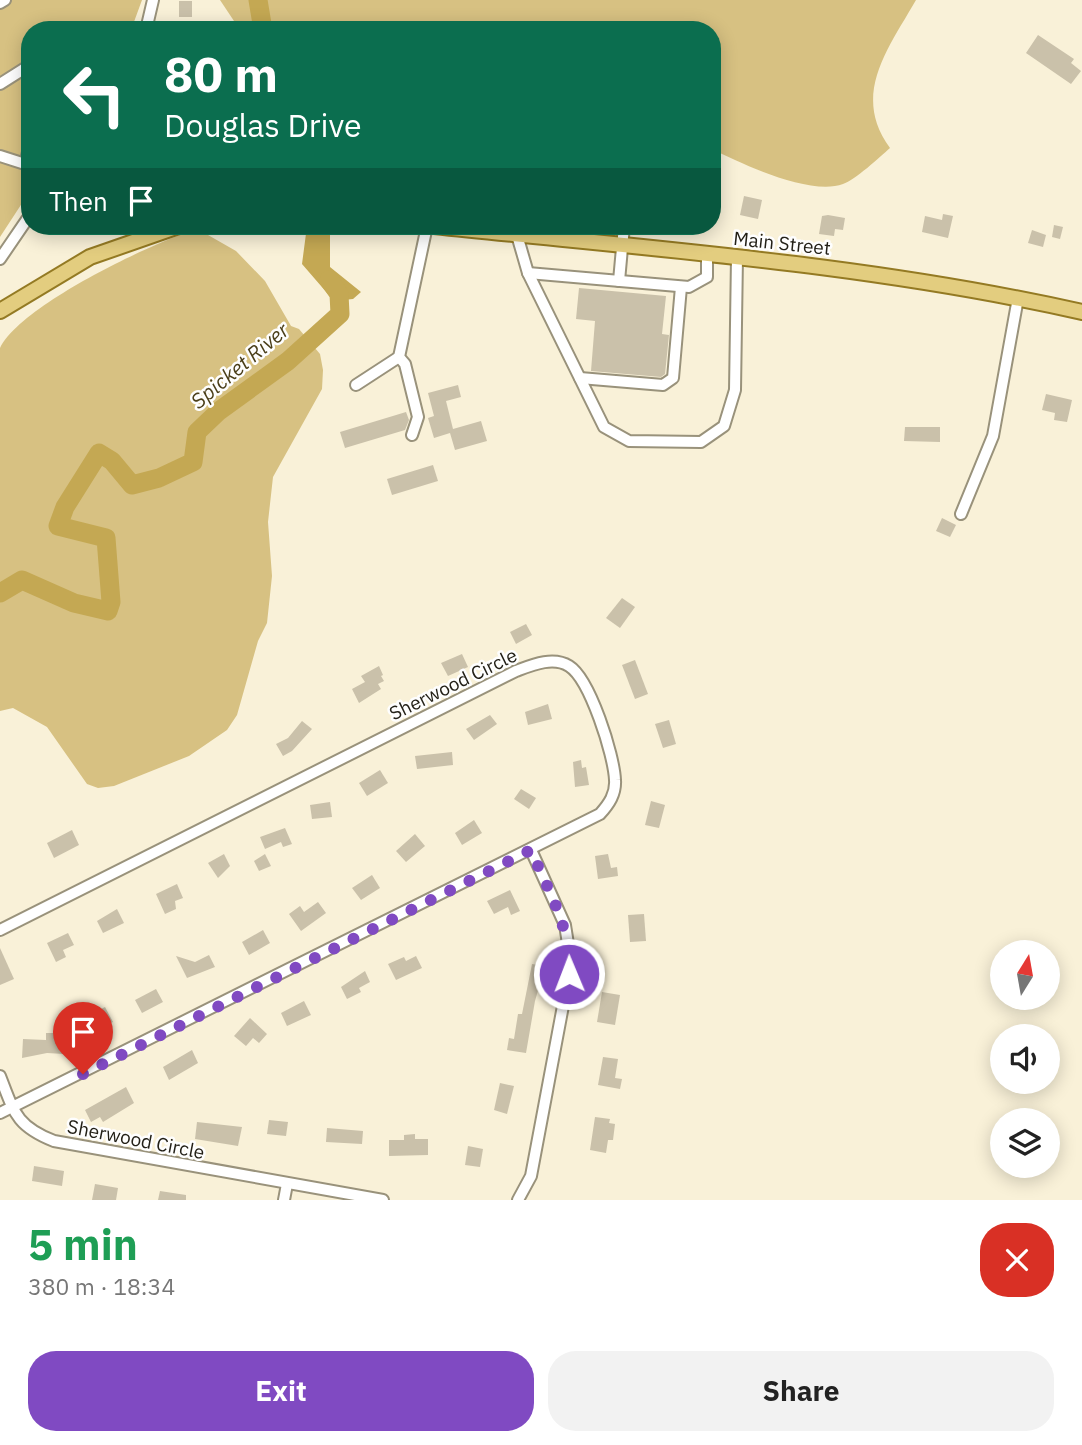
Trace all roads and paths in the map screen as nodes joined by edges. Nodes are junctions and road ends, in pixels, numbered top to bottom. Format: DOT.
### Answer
graph roads {
  1 [pos="5,0"];
  2 [pos="153,0"];
  3 [pos="0,3"];
  4 [pos="148,21"];
  5 [pos="21,71"];
  6 [pos="0,84"];
  7 [pos="0,156"];
  8 [pos="21,163"];
  9 [pos="21,228"];
  10 [pos="139,235"];
  11 [pos="425,235"];
  12 [pos="517,235"];
  13 [pos="527,235"];
  14 [pos="623,235"];
  15 [pos="622,245"];
  16 [pos="707,254"];
  17 [pos="737,257"];
  18 [pos="0,259"];
  19 [pos="528,272"];
  20 [pos="619,281"];
  21 [pos="681,286"];
  22 [pos="1018,298"];
  23 [pos="0,311"];
  24 [pos="1082,312"];
  25 [pos="399,357"];
  26 [pos="580,378"];
  27 [pos="356,385"];
  28 [pos="412,435"];
  29 [pos="961,514"];
  30 [pos="531,850"];
  31 [pos="0,929"];
  32 [pos="0,1076"];
  33 [pos="12,1108"];
  34 [pos="0,1114"];
  35 [pos="287,1184"];
  36 [pos="284,1200"];
  37 [pos="383,1200"];
  38 [pos="518,1200"];
  1 -- 3 [label="street"];
  2 -- 4 [label="street"];
  5 -- 6 [label="street"];
  7 -- 8 [label="street"];
  9 -- 18 [label="street"];
  10 -- 23 [label="main road"];
  11 -- 25 [label="street"];
  12 -- 19 [label="street"];
  13 -- 15 [label="main road, Main Street"];
  14 -- 15 [label="street"];
  15 -- 16 [label="main road, Main Street"];
  15 -- 20 [label="street"];
  16 -- 17 [label="main road, Main Street"];
  16 -- 21 [label="street"];
  17 -- 22 [label="main road, Main Street"];
  17 -- 26 [label="street"];
  19 -- 20 [label="street"];
  19 -- 26 [label="street"];
  20 -- 21 [label="street"];
  21 -- 26 [label="street"];
  22 -- 24 [label="main road, Main Street"];
  22 -- 29 [label="street"];
  25 -- 27 [label="street"];
  25 -- 28 [label="street"];
  30 -- 31 [label="street, Sherwood Circle"];
  30 -- 33 [label="street, Sherwood Circle"];
  30 -- 38 [label="street"];
  32 -- 33 [label="street, Sherwood Circle"];
  33 -- 34 [label="street, Sherwood Circle"];
  33 -- 35 [label="street, Sherwood Circle"];
  35 -- 36 [label="street"];
  35 -- 37 [label="street, Sherwood Circle"];
}
